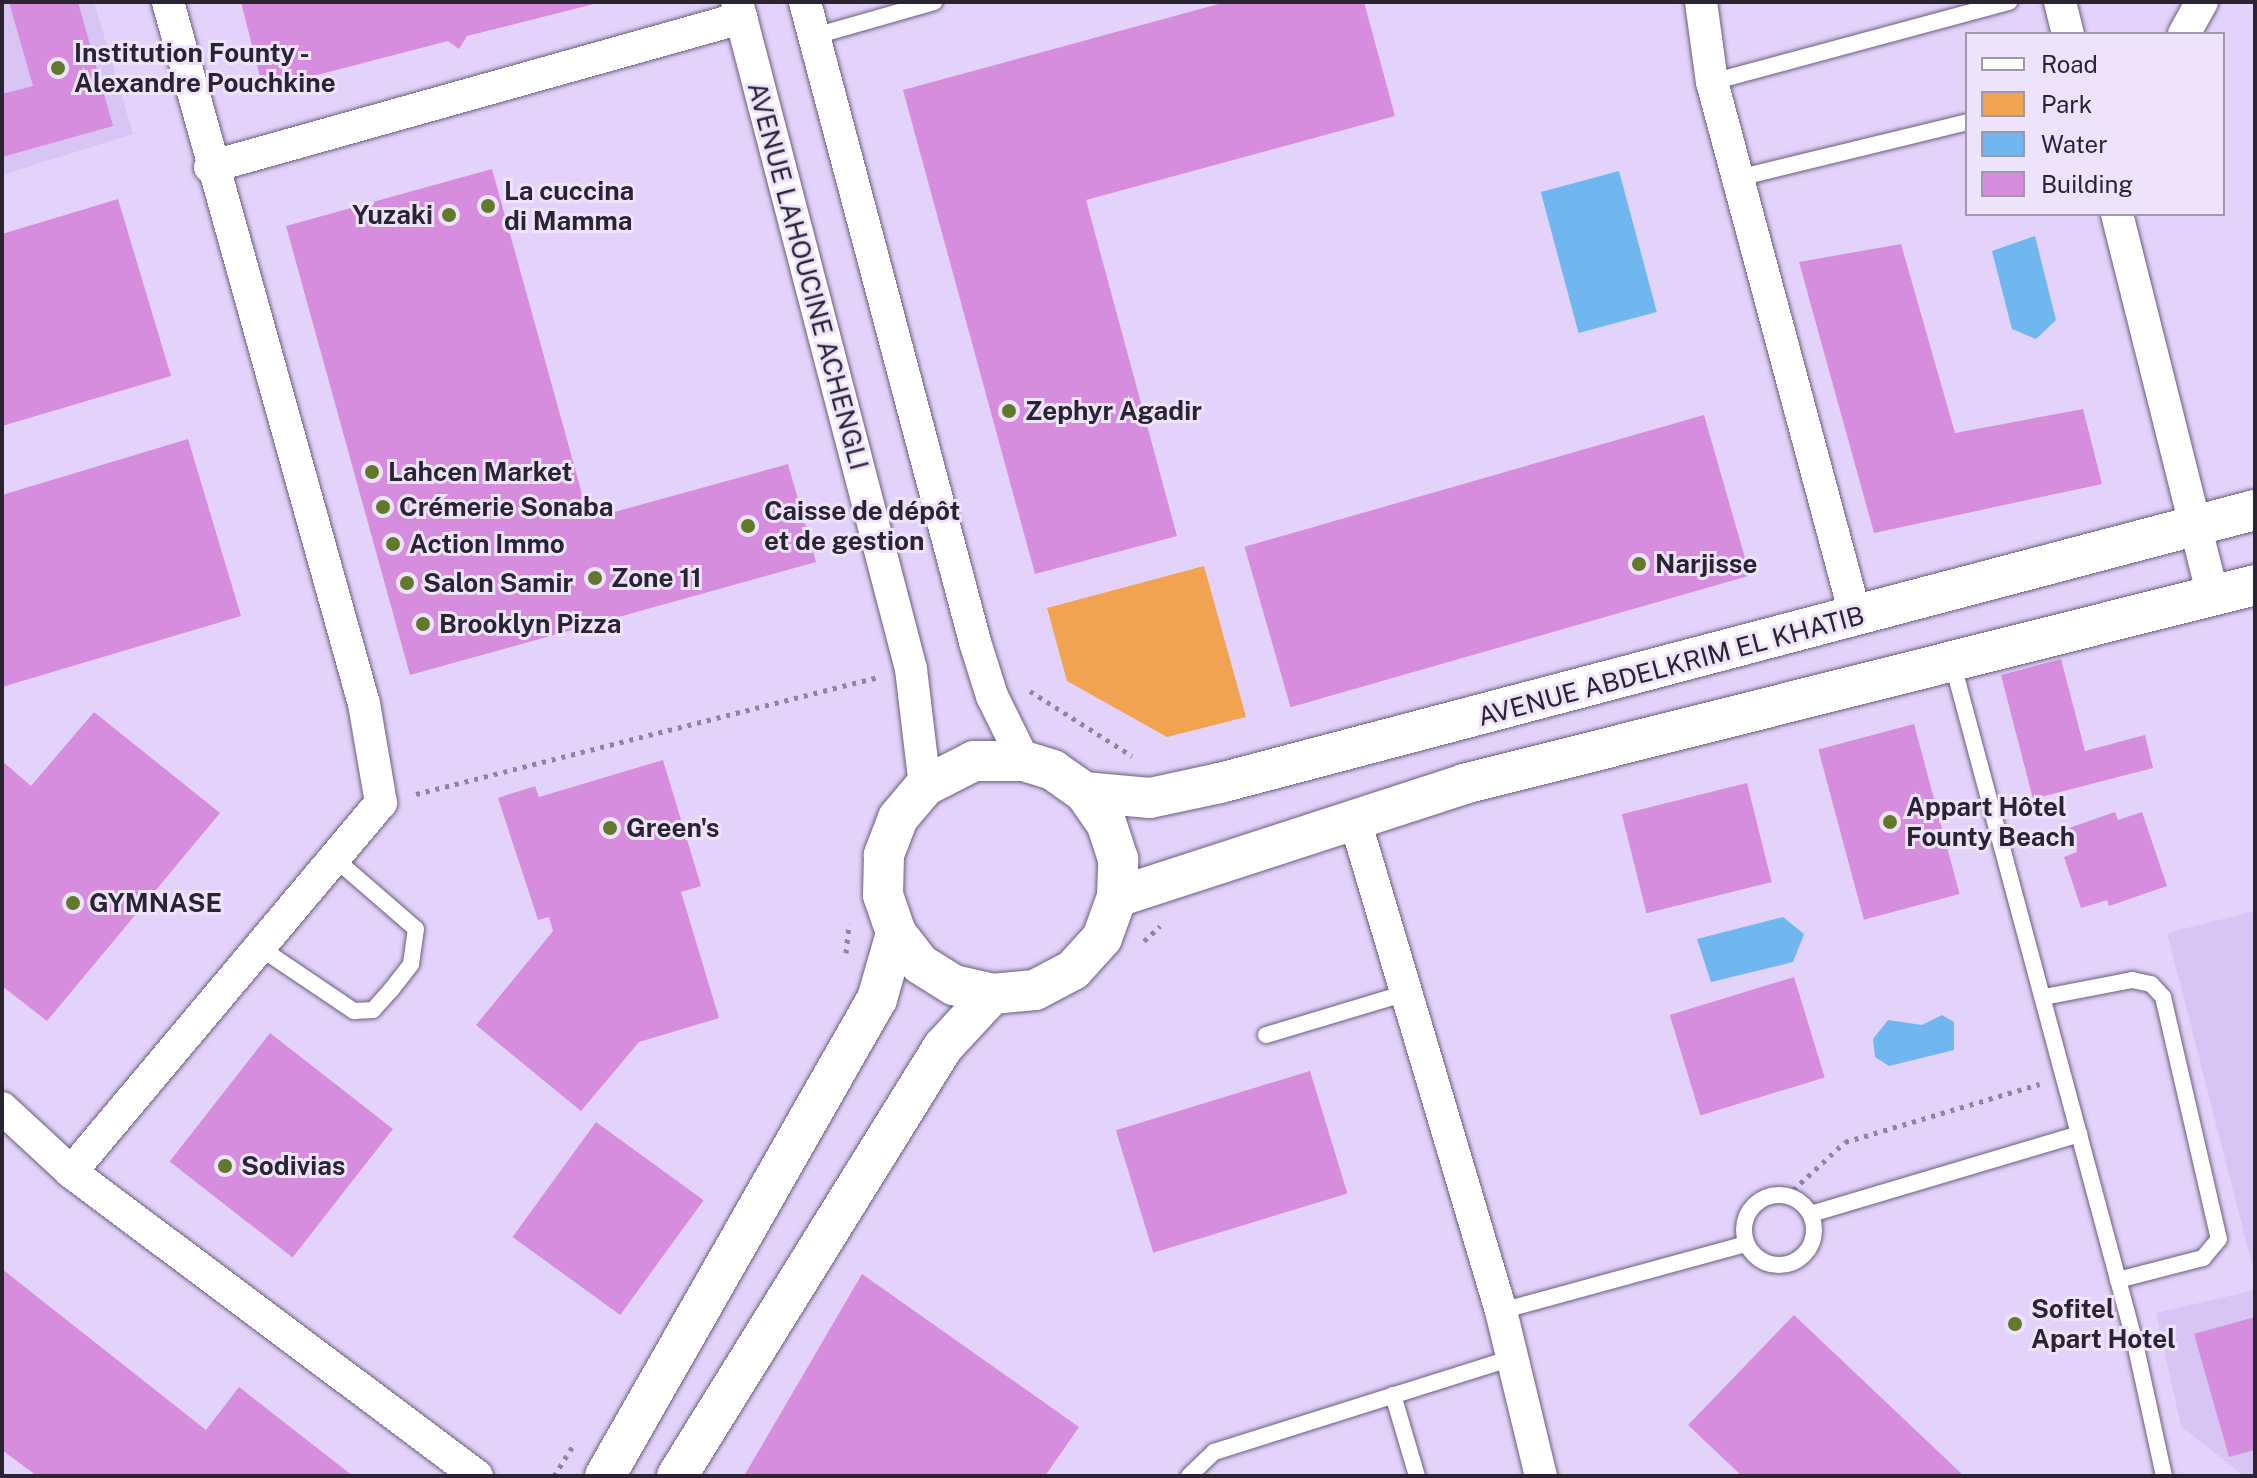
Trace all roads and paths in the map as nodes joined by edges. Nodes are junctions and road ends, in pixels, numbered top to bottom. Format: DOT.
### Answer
graph roads {
  1 [pos="168,2"];
  2 [pos="805,2"];
  3 [pos="934,2"];
  4 [pos="1701,2"];
  5 [pos="2009,2"];
  6 [pos="2060,2"];
  7 [pos="2202,2"];
  8 [pos="739,10"];
  9 [pos="2068,32"];
  10 [pos="2185,32"];
  11 [pos="815,36"];
  12 [pos="1712,82"];
  13 [pos="1965,122"];
  14 [pos="210,167"];
  15 [pos="1738,178"];
  16 [pos="2118,216"];
  17 [pos="2255,510"];
  18 [pos="2196,524"];
  19 [pos="2255,585"];
  20 [pos="2213,595"];
  21 [pos="1856,618"];
  22 [pos="1953,665"];
  23 [pos="911,669"];
  24 [pos="992,696"];
  25 [pos="1024,761"];
  26 [pos="925,786"];
  27 [pos="1084,792"];
  28 [pos="1150,798"];
  29 [pos="381,803"];
  30 [pos="1354,817"];
  31 [pos="334,858"];
  32 [pos="1117,897"];
  33 [pos="896,933"];
  34 [pos="259,947"];
  35 [pos="1406,993"];
  36 [pos="992,994"];
  37 [pos="2044,997"];
  38 [pos="1266,1035"];
  39 [pos="2064,1077"];
  40 [pos="2,1108"];
  41 [pos="2079,1134"];
  42 [pos="71,1172"];
  43 [pos="1787,1196"];
  44 [pos="1811,1214"];
  45 [pos="1746,1244"];
  46 [pos="2118,1280"];
  47 [pos="1501,1311"];
  48 [pos="1513,1358"];
  49 [pos="1393,1395"];
  50 [pos="477,1476"];
  51 [pos="605,1476"];
  52 [pos="677,1476"];
  53 [pos="1189,1476"];
  54 [pos="1417,1476"];
  55 [pos="1541,1476"];
  56 [pos="2164,1476"];
  1 -- 14 [label="street"];
  2 -- 11 [label="street"];
  3 -- 11 [label="lane"];
  4 -- 12 [label="street"];
  5 -- 12 [label="lane"];
  6 -- 9 [label="street"];
  7 -- 10 [label="street"];
  8 -- 14 [label="street"];
  8 -- 23 [label="street, AVENUE LAHOUCINE ACHENGLI"];
  11 -- 24 [label="street"];
  12 -- 15 [label="street"];
  13 -- 15 [label="lane"];
  14 -- 29 [label="street"];
  15 -- 21 [label="street"];
  16 -- 18 [label="street"];
  17 -- 18 [label="street, AVENUE ABDELKRIM EL KHATIB"];
  18 -- 20 [label="street"];
  18 -- 21 [label="street, AVENUE ABDELKRIM EL KHATIB"];
  19 -- 20 [label="street"];
  20 -- 22 [label="street"];
  21 -- 28 [label="street, AVENUE ABDELKRIM EL KHATIB"];
  22 -- 30 [label="street"];
  22 -- 37 [label="lane"];
  23 -- 26 [label="street, AVENUE LAHOUCINE ACHENGLI"];
  23 -- 29 [label="path"];
  24 -- 25 [label="street"];
  24 -- 28 [label="path"];
  25 -- 26 [label="street"];
  25 -- 27 [label="street"];
  26 -- 33 [label="street"];
  27 -- 28 [label="street, AVENUE ABDELKRIM EL KHATIB"];
  27 -- 32 [label="street"];
  29 -- 31 [label="street"];
  30 -- 32 [label="street"];
  30 -- 35 [label="street"];
  31 -- 34 [label="street"];
  31 -- 34 [label="lane"];
  32 -- 36 [label="street"];
  33 -- 36 [label="street"];
  33 -- 51 [label="street"];
  34 -- 42 [label="street"];
  35 -- 38 [label="lane"];
  35 -- 47 [label="street"];
  36 -- 52 [label="street"];
  37 -- 39 [label="lane"];
  37 -- 46 [label="lane"];
  39 -- 41 [label="lane"];
  39 -- 43 [label="path"];
  40 -- 42 [label="street"];
  41 -- 44 [label="lane"];
  41 -- 46 [label="lane"];
  42 -- 50 [label="street"];
  43 -- 44 [label="lane"];
  43 -- 45 [label="lane"];
  44 -- 45 [label="lane"];
  45 -- 47 [label="lane"];
  46 -- 56 [label="lane"];
  47 -- 48 [label="street"];
  48 -- 49 [label="lane"];
  48 -- 55 [label="street"];
  49 -- 53 [label="lane"];
  49 -- 54 [label="lane"];
}
